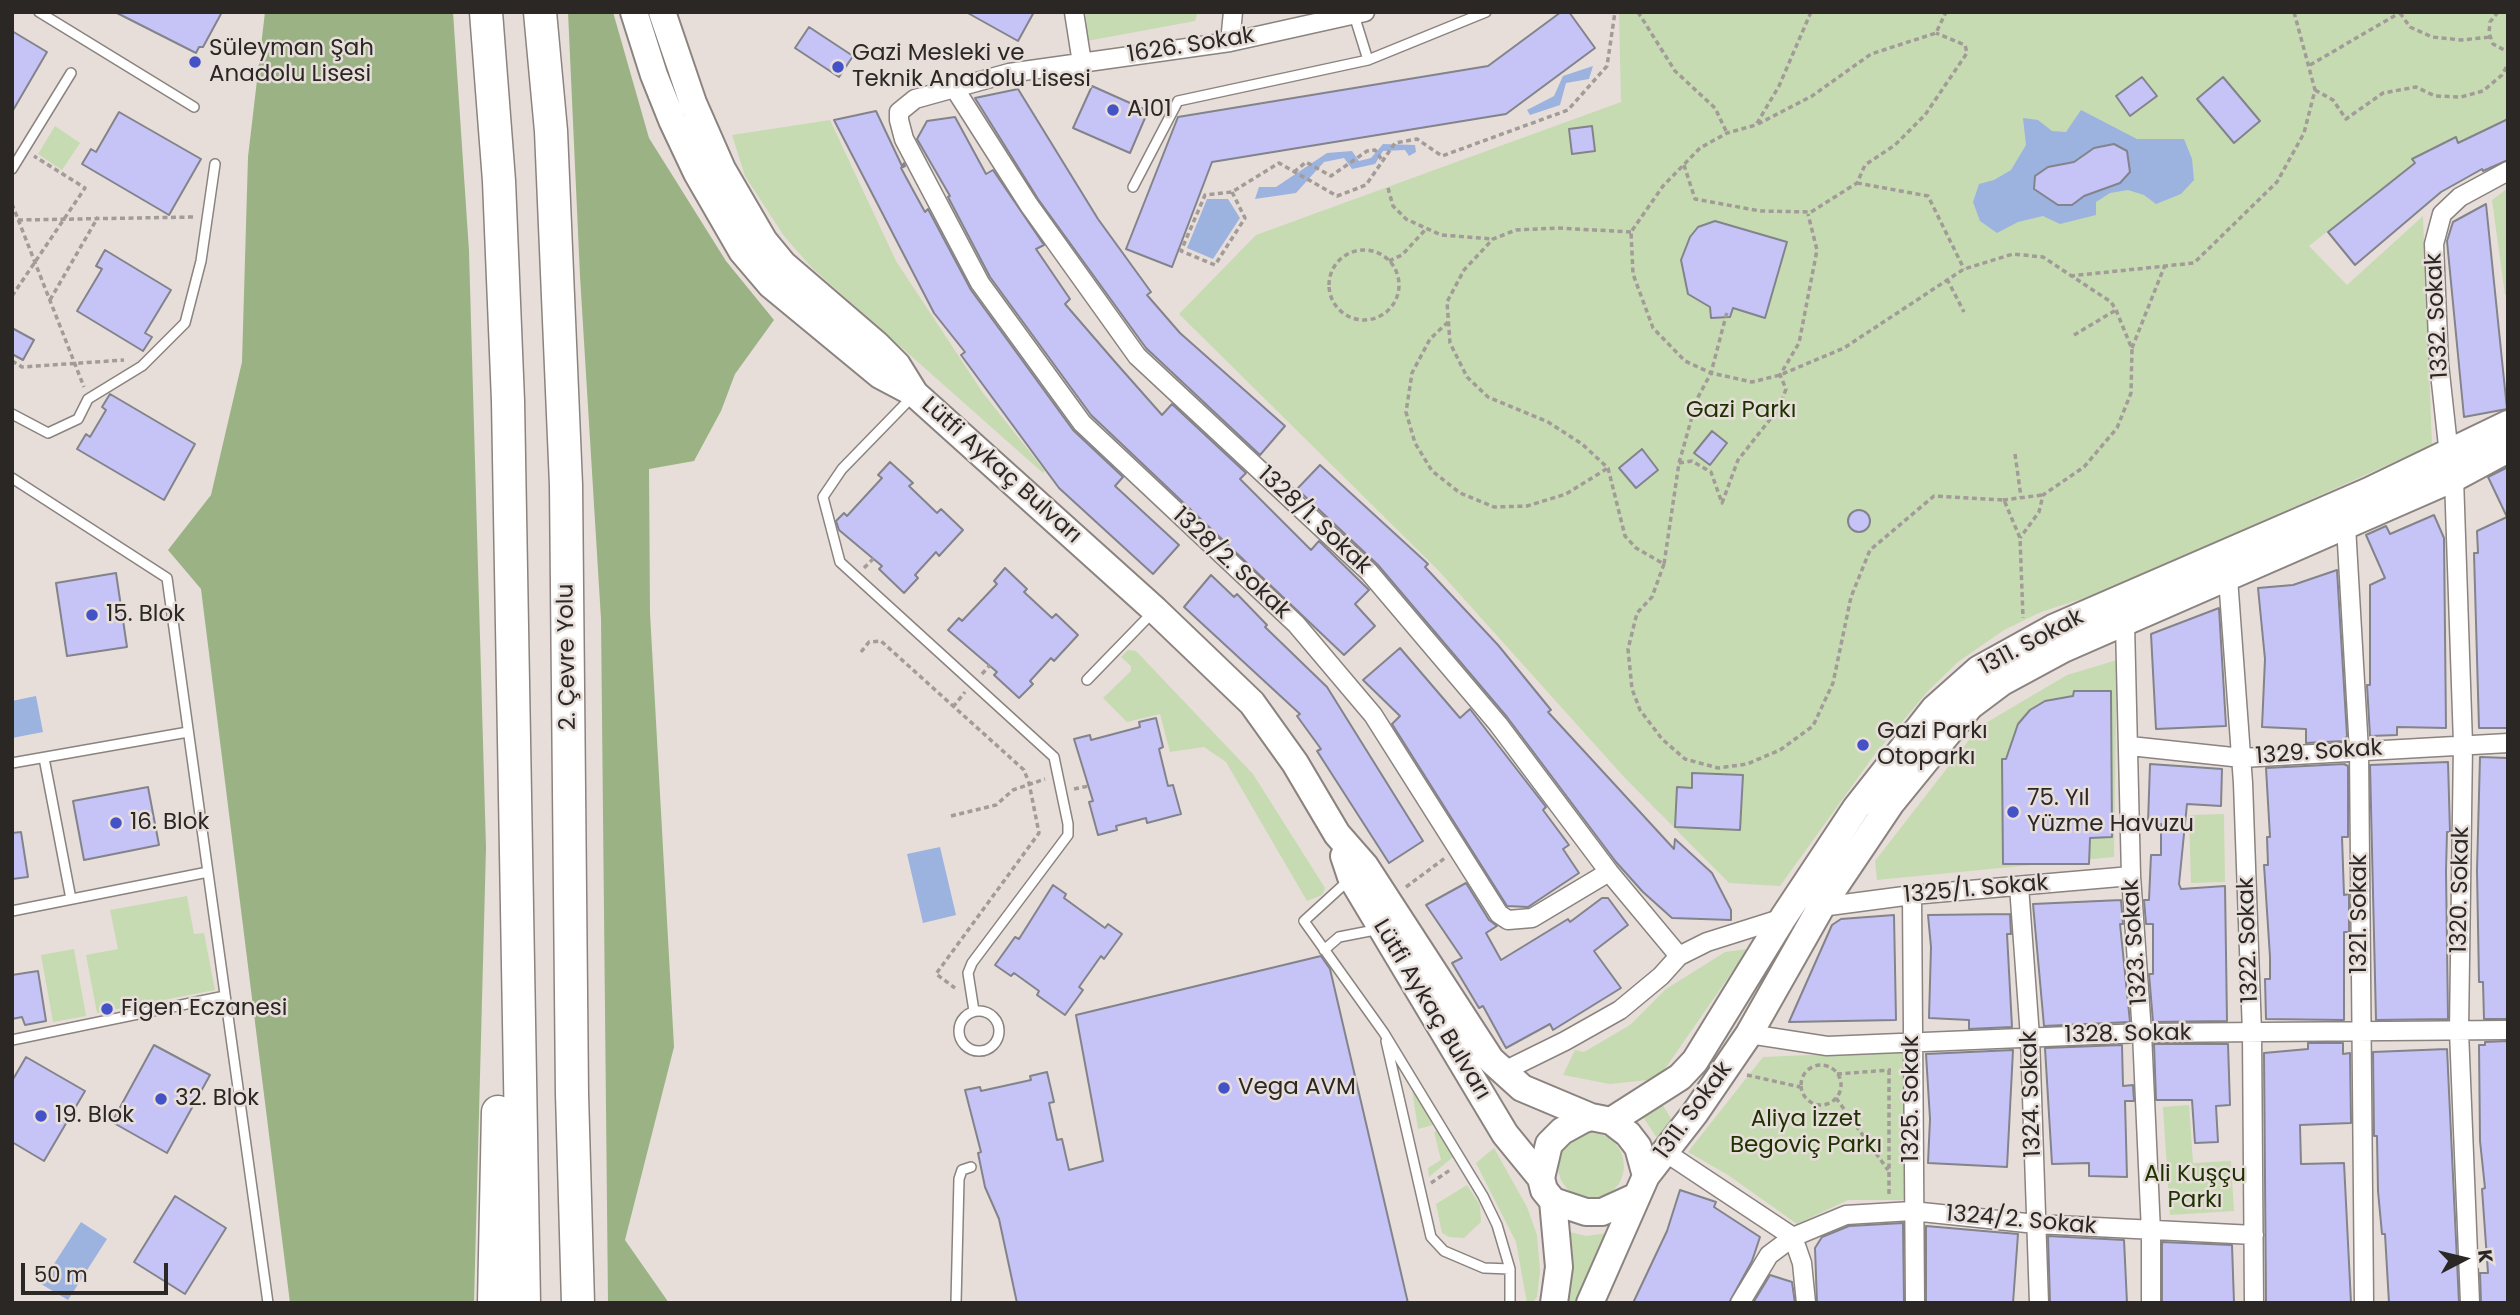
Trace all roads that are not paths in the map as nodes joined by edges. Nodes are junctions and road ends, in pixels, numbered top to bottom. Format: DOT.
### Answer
graph roads {
  1 [pos="39,12"];
  2 [pos="486,12"];
  3 [pos="540,12"];
  4 [pos="634,12"];
  5 [pos="1074,12"];
  6 [pos="1233,12"];
  7 [pos="1486,12"];
  8 [pos="1359,13"];
  9 [pos="665,18"];
  10 [pos="1230,42"];
  11 [pos="1368,60"];
  12 [pos="1082,63"];
  13 [pos="71,73"];
  14 [pos="953,86"];
  15 [pos="194,107"];
  16 [pos="899,112"];
  17 [pos="215,164"];
  18 [pos="12,169"];
  19 [pos="2508,171"];
  20 [pos="1133,187"];
  21 [pos="915,394"];
  22 [pos="12,414"];
  23 [pos="2508,424"];
  24 [pos="2508,449"];
  25 [pos="2452,466"];
  26 [pos="12,478"];
  27 [pos="2346,526"];
  28 [pos="2228,578"];
  29 [pos="1155,610"];
  30 [pos="2125,624"];
  31 [pos="1087,680"];
  32 [pos="188,732"];
  33 [pos="2508,743"];
  34 [pos="2463,744"];
  35 [pos="2130,746"];
  36 [pos="2359,751"];
  37 [pos="44,758"];
  38 [pos="2242,758"];
  39 [pos="12,763"];
  40 [pos="1337,834"];
  41 [pos="208,872"];
  42 [pos="1609,872"];
  43 [pos="2131,876"];
  44 [pos="1352,877"];
  45 [pos="2019,886"];
  46 [pos="1912,895"];
  47 [pos="71,900"];
  48 [pos="1821,907"];
  49 [pos="12,911"];
  50 [pos="1783,918"];
  51 [pos="1382,929"];
  52 [pos="1324,950"];
  53 [pos="516,951"];
  54 [pos="1679,956"];
  55 [pos="225,996"];
  56 [pos="974,1011"];
  57 [pos="2508,1030"];
  58 [pos="2459,1031"];
  59 [pos="2361,1032"];
  60 [pos="1384,1033"];
  61 [pos="2142,1033"];
  62 [pos="2252,1033"];
  63 [pos="1749,1034"];
  64 [pos="2030,1037"];
  65 [pos="12,1040"];
  66 [pos="1912,1042"];
  67 [pos="1502,1072"];
  68 [pos="1601,1119"];
  69 [pos="1665,1152"];
  70 [pos="971,1167"];
  71 [pos="1541,1178"];
  72 [pos="1641,1186"];
  73 [pos="1553,1201"];
  74 [pos="1912,1211"];
  75 [pos="2036,1224"];
  76 [pos="2151,1232"];
  77 [pos="2253,1235"];
  78 [pos="1793,1237"];
  79 [pos="1510,1269"];
  80 [pos="268,1303"];
  81 [pos="494,1303"];
  82 [pos="524,1303"];
  83 [pos="578,1303"];
  84 [pos="956,1303"];
  85 [pos="1510,1303"];
  86 [pos="1554,1303"];
  87 [pos="1590,1303"];
  88 [pos="1740,1303"];
  89 [pos="1805,1303"];
  90 [pos="1915,1303"];
  91 [pos="2039,1303"];
  92 [pos="2151,1303"];
  93 [pos="2255,1303"];
  94 [pos="2364,1303"];
  95 [pos="2470,1303"];
  1 -- 15 [label="lane"];
  2 -- 53 [label="highway"];
  3 -- 83 [label="highway, 2. Çevre Yolu"];
  4 -- 21 [label="main road"];
  5 -- 12 [label="street"];
  6 -- 10 [label="street"];
  7 -- 11 [label="lane"];
  8 -- 10 [label="street, 1626. Sokak"];
  8 -- 11 [label="lane"];
  9 -- 21 [label="main road, Lütfi Aykaç Bulvarı"];
  10 -- 12 [label="street, 1626. Sokak"];
  11 -- 20 [label="lane"];
  12 -- 14 [label="street, 1626. Sokak"];
  13 -- 18 [label="lane"];
  14 -- 16 [label="street, 1626. Sokak"];
  14 -- 42 [label="street, 1328/1. Sokak"];
  16 -- 42 [label="street, 1328/2. Sokak"];
  17 -- 22 [label="lane"];
  19 -- 25 [label="street, 1332. Sokak"];
  21 -- 29 [label="main road, Lütfi Aykaç Bulvarı"];
  21 -- 56 [label="lane"];
  23 -- 25 [label="main road, 1311. Sokak"];
  24 -- 25 [label="main road, 1311. Sokak"];
  25 -- 27 [label="main road, 1311. Sokak"];
  25 -- 34 [label="street, 1320. Sokak"];
  25 -- 50 [label="main road, 1311. Sokak"];
  26 -- 32 [label="lane"];
  27 -- 28 [label="main road, 1311. Sokak"];
  27 -- 36 [label="street, 1321. Sokak"];
  28 -- 30 [label="main road, 1311. Sokak"];
  28 -- 38 [label="street, 1322. Sokak"];
  29 -- 31 [label="lane"];
  29 -- 40 [label="main road, Lütfi Aykaç Bulvarı"];
  30 -- 35 [label="street, 1323. Sokak"];
  30 -- 48 [label="main road, 1311. Sokak"];
  32 -- 37 [label="lane"];
  32 -- 41 [label="lane"];
  33 -- 34 [label="street, 1329. Sokak"];
  34 -- 36 [label="street, 1329. Sokak"];
  34 -- 58 [label="street, 1320. Sokak"];
  35 -- 38 [label="street, 1329. Sokak"];
  35 -- 43 [label="street, 1323. Sokak"];
  36 -- 38 [label="street, 1329. Sokak"];
  36 -- 59 [label="street, 1321. Sokak"];
  37 -- 39 [label="lane"];
  37 -- 47 [label="lane"];
  38 -- 62 [label="street, 1322. Sokak"];
  40 -- 44 [label="main road, Lütfi Aykaç Bulvarı"];
  40 -- 67 [label="main road, Lütfi Aykaç Bulvarı"];
  41 -- 47 [label="lane"];
  41 -- 55 [label="lane"];
  42 -- 54 [label="street, 1328/1. Sokak"];
  43 -- 45 [label="street, 1325/1. Sokak"];
  43 -- 61 [label="street, 1323. Sokak"];
  44 -- 51 [label="main road, Lütfi Aykaç Bulvarı"];
  44 -- 52 [label="lane"];
  45 -- 46 [label="street, 1325/1. Sokak"];
  45 -- 64 [label="street, 1324. Sokak"];
  46 -- 48 [label="street, 1325/1. Sokak"];
  46 -- 66 [label="street, 1325. Sokak"];
  47 -- 49 [label="lane"];
  48 -- 63 [label="main road, 1311. Sokak"];
  50 -- 54 [label="street"];
  50 -- 68 [label="main road, 1311. Sokak"];
  51 -- 52 [label="lane"];
  51 -- 71 [label="main road, Lütfi Aykaç Bulvarı"];
  52 -- 60 [label="lane"];
  53 -- 81 [label="highway"];
  53 -- 82 [label="highway"];
  54 -- 67 [label="street"];
  55 -- 65 [label="lane"];
  55 -- 80 [label="lane"];
  56 -- 56 [label="lane"];
  57 -- 58 [label="street, 1328. Sokak"];
  58 -- 59 [label="street, 1328. Sokak"];
  58 -- 95 [label="street, 1320. Sokak"];
  59 -- 62 [label="street, 1328. Sokak"];
  59 -- 94 [label="street, 1321. Sokak"];
  60 -- 79 [label="lane"];
  60 -- 79 [label="lane"];
  61 -- 62 [label="street, 1328. Sokak"];
  61 -- 64 [label="street, 1328. Sokak"];
  61 -- 76 [label="street, 1323. Sokak"];
  62 -- 77 [label="street, 1322. Sokak"];
  63 -- 66 [label="street, 1328. Sokak"];
  63 -- 69 [label="main road, 1311. Sokak"];
  64 -- 66 [label="street, 1328. Sokak"];
  64 -- 75 [label="street, 1324. Sokak"];
  66 -- 74 [label="street, 1325. Sokak"];
  67 -- 68 [label="main road, Lütfi Aykaç Bulvarı"];
  68 -- 71 [label="main road"];
  68 -- 72 [label="main road"];
  69 -- 72 [label="main road, 1311. Sokak"];
  69 -- 78 [label="street"];
  70 -- 84 [label="lane"];
  71 -- 73 [label="main road"];
  72 -- 73 [label="main road"];
  72 -- 87 [label="main road"];
  73 -- 86 [label="main road"];
  74 -- 75 [label="street, 1324/2. Sokak"];
  74 -- 78 [label="street, 1324/2. Sokak"];
  74 -- 90 [label="street, 1325. Sokak"];
  75 -- 76 [label="street, 1324/2. Sokak"];
  75 -- 91 [label="street, 1324. Sokak"];
  76 -- 77 [label="street, 1324/2. Sokak"];
  76 -- 92 [label="street, 1323. Sokak"];
  77 -- 93 [label="street, 1322. Sokak"];
  78 -- 88 [label="street, 1324/2. Sokak"];
  78 -- 89 [label="street"];
  79 -- 85 [label="lane"];
}
